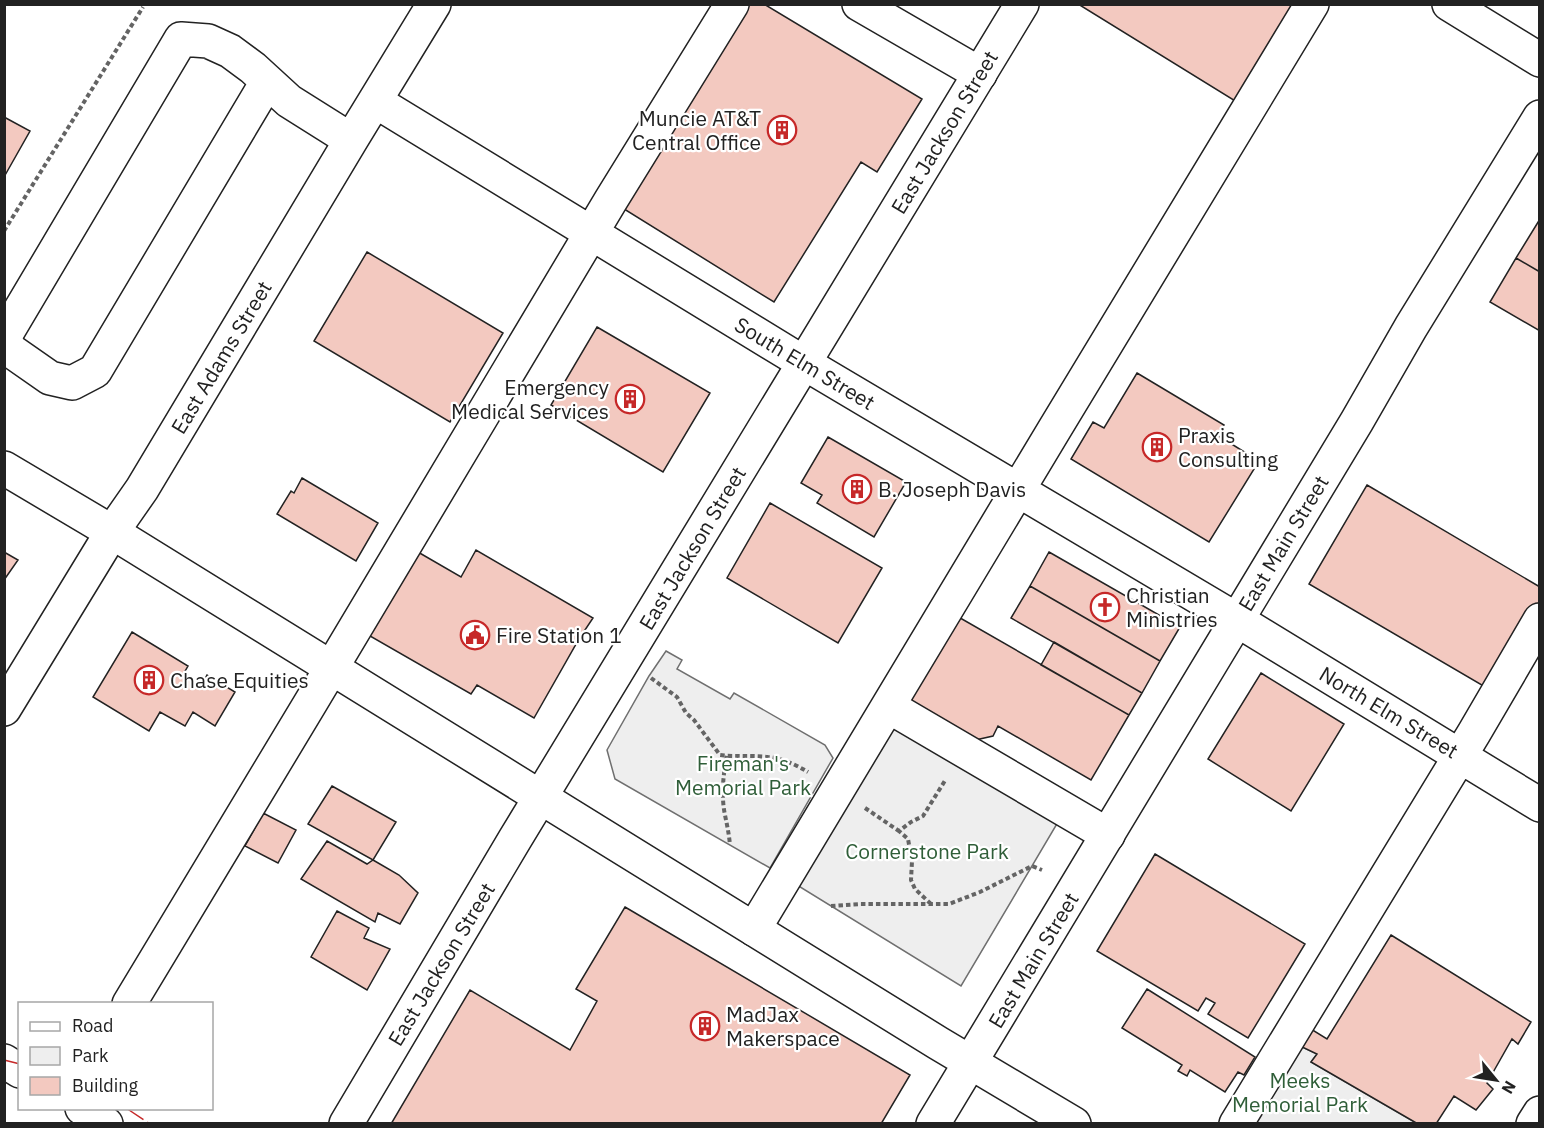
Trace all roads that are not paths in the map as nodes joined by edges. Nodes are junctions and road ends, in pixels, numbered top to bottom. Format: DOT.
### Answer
graph roads {
  1 [pos="434,4"];
  2 [pos="732,4"];
  3 [pos="860,4"];
  4 [pos="1022,4"];
  5 [pos="1312,4"];
  6 [pos="1449,4"];
  7 [pos="1539,60"];
  8 [pos="980,74"];
  9 [pos="267,82"];
  10 [pos="375,101"];
  11 [pos="1539,117"];
  12 [pos="351,140"];
  13 [pos="591,234"];
  14 [pos="6,342"];
  15 [pos="804,363"];
  16 [pos="4,468"];
  17 [pos="1018,490"];
  18 [pos="112,532"];
  19 [pos="1238,620"];
  20 [pos="1539,620"];
  21 [pos="331,668"];
  22 [pos="888,706"];
  23 [pos="4,709"];
  24 [pos="1460,756"];
  25 [pos="540,798"];
  26 [pos="1539,805"];
  27 [pos="1108,835"];
  28 [pos="754,929"];
  29 [pos="130,1002"];
  30 [pos="4,1062"];
  31 [pos="970,1062"];
  32 [pos="18,1070"];
  33 [pos="84,1110"];
  34 [pos="1539,1113"];
  35 [pos="106,1124"];
  36 [pos="346,1124"];
  37 [pos="933,1124"];
  38 [pos="1074,1124"];
  39 [pos="1236,1124"];
  40 [pos="1533,1124"];
  1 -- 10 [label="main road, East Adams Street"];
  2 -- 13 [label="main road"];
  3 -- 8 [label="main road"];
  4 -- 8 [label="main road, East Jackson Street"];
  5 -- 17 [label="main road"];
  6 -- 7 [label="main road"];
  8 -- 15 [label="main road, East Jackson Street"];
  9 -- 12 [label="main road"];
  9 -- 14 [label="main road"];
  9 -- 14 [label="main road"];
  10 -- 12 [label="main road, East Adams Street"];
  10 -- 13 [label="main road, South Elm Street"];
  11 -- 19 [label="main road, East Main Street"];
  12 -- 18 [label="main road, East Adams Street"];
  13 -- 15 [label="main road, South Elm Street"];
  13 -- 21 [label="main road"];
  15 -- 17 [label="main road, South Elm Street"];
  15 -- 25 [label="main road, East Jackson Street"];
  16 -- 18 [label="main road"];
  17 -- 19 [label="main road, South Elm Street"];
  17 -- 22 [label="main road"];
  18 -- 21 [label="main road"];
  18 -- 23 [label="main road, East Adams Street"];
  19 -- 24 [label="main road, North Elm Street"];
  19 -- 27 [label="main road, East Main Street"];
  20 -- 24 [label="main road"];
  21 -- 25 [label="main road"];
  21 -- 29 [label="main road"];
  22 -- 27 [label="main road"];
  22 -- 28 [label="main road"];
  24 -- 26 [label="main road, North Elm Street"];
  24 -- 39 [label="main road"];
  25 -- 28 [label="main road"];
  25 -- 36 [label="main road, East Jackson Street"];
  27 -- 31 [label="main road, East Main Street"];
  28 -- 31 [label="main road"];
  30 -- 32 [label="main road"];
  31 -- 37 [label="main road, East Main Street"];
  31 -- 38 [label="main road"];
  33 -- 35 [label="main road"];
  34 -- 40 [label="main road"];
}
